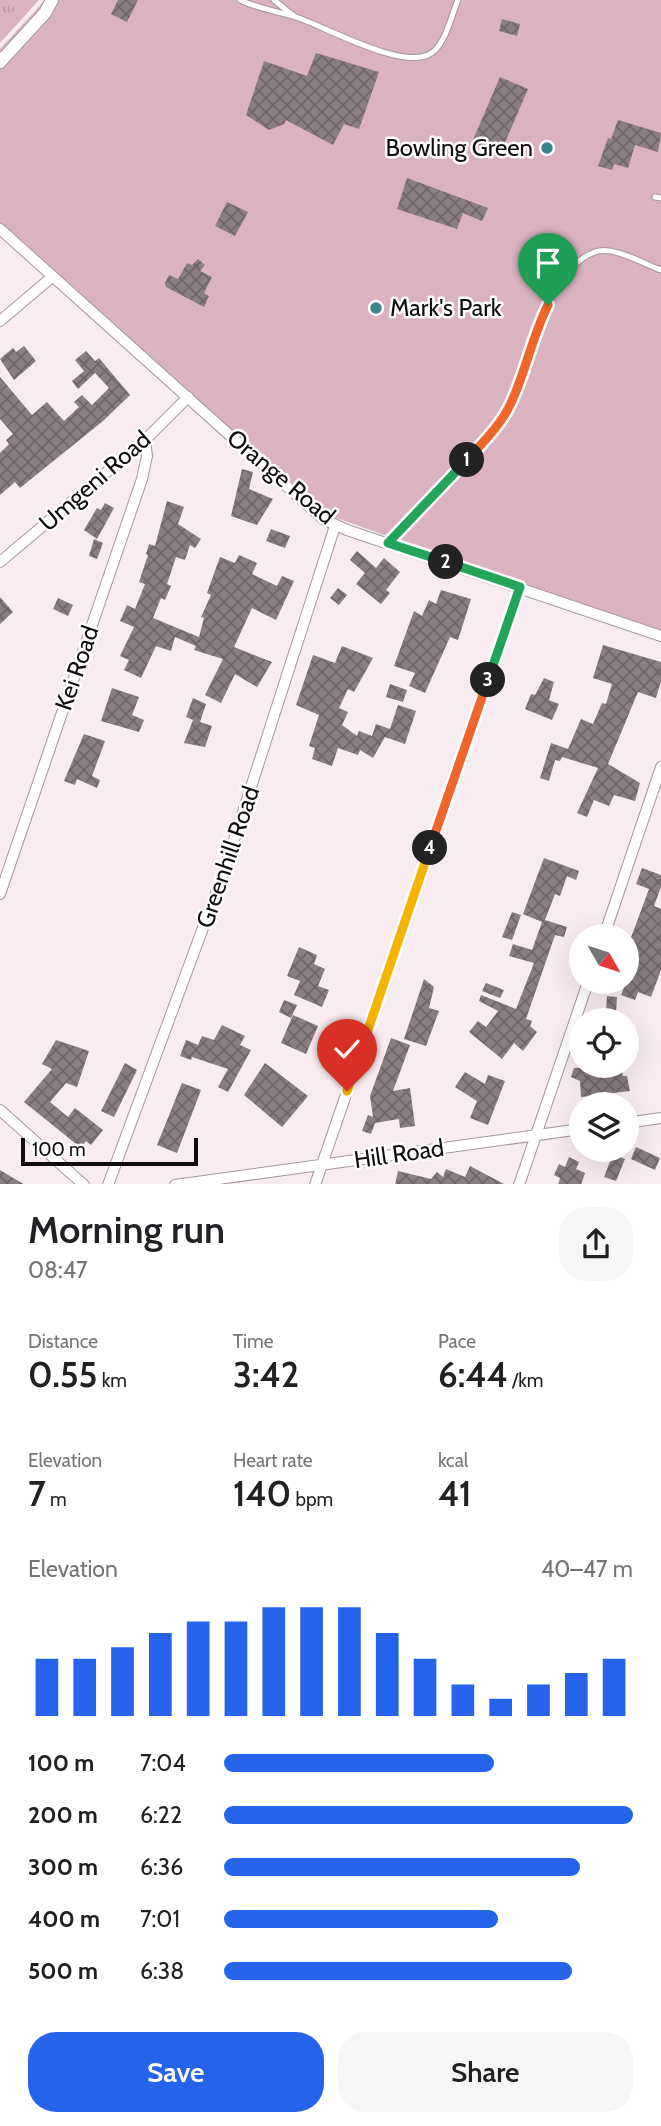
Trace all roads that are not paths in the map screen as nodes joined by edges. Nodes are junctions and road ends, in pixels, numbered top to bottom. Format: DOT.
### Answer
graph roads {
  1 [pos="52,0"];
  2 [pos="63,0"];
  3 [pos="240,0"];
  4 [pos="274,0"];
  5 [pos="457,0"];
  6 [pos="45,13"];
  7 [pos="295,17"];
  8 [pos="0,62"];
  9 [pos="0,229"];
  10 [pos="661,270"];
  11 [pos="52,277"];
  12 [pos="0,321"];
  13 [pos="188,397"];
  14 [pos="145,440"];
  15 [pos="335,526"];
  16 [pos="388,543"];
  17 [pos="0,562"];
  18 [pos="520,587"];
  19 [pos="661,636"];
  20 [pos="661,767"];
  21 [pos="0,894"];
  22 [pos="608,924"];
  23 [pos="584,994"];
  24 [pos="0,1110"];
  25 [pos="661,1118"];
  26 [pos="639,1121"];
  27 [pos="569,1131"];
  28 [pos="536,1136"];
  29 [pos="322,1165"];
  30 [pos="83,1184"];
  31 [pos="108,1184"];
  32 [pos="182,1184"];
  33 [pos="315,1184"];
  34 [pos="519,1184"];
  1 -- 6 [label="street"];
  2 -- 6 [label="street"];
  3 -- 7 [label="lane"];
  4 -- 7 [label="lane"];
  5 -- 7 [label="lane"];
  6 -- 8 [label="street"];
  9 -- 11 [label="street, Orange Road"];
  10 -- 16 [label="lane"];
  11 -- 12 [label="street"];
  11 -- 13 [label="street, Orange Road"];
  13 -- 14 [label="street, Umgeni Road"];
  13 -- 15 [label="street, Orange Road"];
  14 -- 17 [label="street, Umgeni Road"];
  14 -- 21 [label="street, Kei Road"];
  15 -- 16 [label="street, Orange Road"];
  15 -- 31 [label="street, Greenhill Road"];
  16 -- 18 [label="street, Orange Road"];
  18 -- 19 [label="street, Orange Road"];
  18 -- 29 [label="street"];
  20 -- 22 [label="street"];
  23 -- 28 [label="street"];
  24 -- 30 [label="street"];
  25 -- 26 [label="street"];
  27 -- 28 [label="street, Hill Road"];
  28 -- 29 [label="street, Hill Road"];
  28 -- 34 [label="street"];
  29 -- 32 [label="street, Hill Road"];
  29 -- 33 [label="street"];
}
